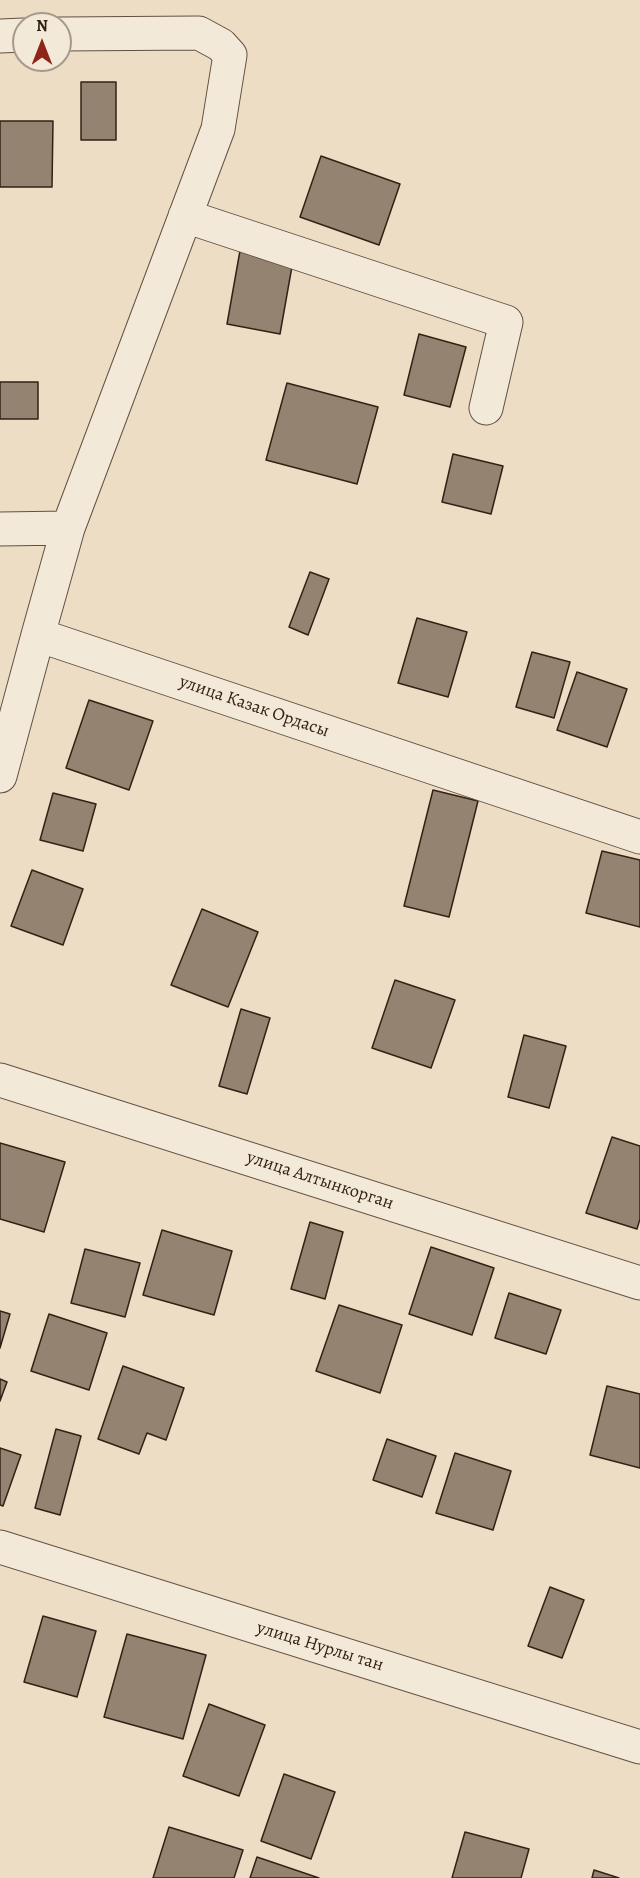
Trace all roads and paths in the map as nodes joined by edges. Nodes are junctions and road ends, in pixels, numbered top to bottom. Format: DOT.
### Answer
graph roads {
  1 [pos="72,34"];
  2 [pos="185,216"];
  3 [pos="486,408"];
  4 [pos="68,528"];
  5 [pos="0,529"];
  6 [pos="38,635"];
  7 [pos="0,776"];
  8 [pos="640,837"];
  9 [pos="0,1080"];
  10 [pos="640,1283"];
  11 [pos="0,1547"];
  12 [pos="640,1747"];
  1 -- 2 [label="street"];
  2 -- 3 [label="street"];
  2 -- 4 [label="street"];
  4 -- 5 [label="street"];
  4 -- 6 [label="street"];
  6 -- 7 [label="street"];
  6 -- 8 [label="street, улица Казак Ордасы"];
  9 -- 10 [label="street, улица Алтынкорган"];
  11 -- 12 [label="street, улица Нурлы тан"];
}
